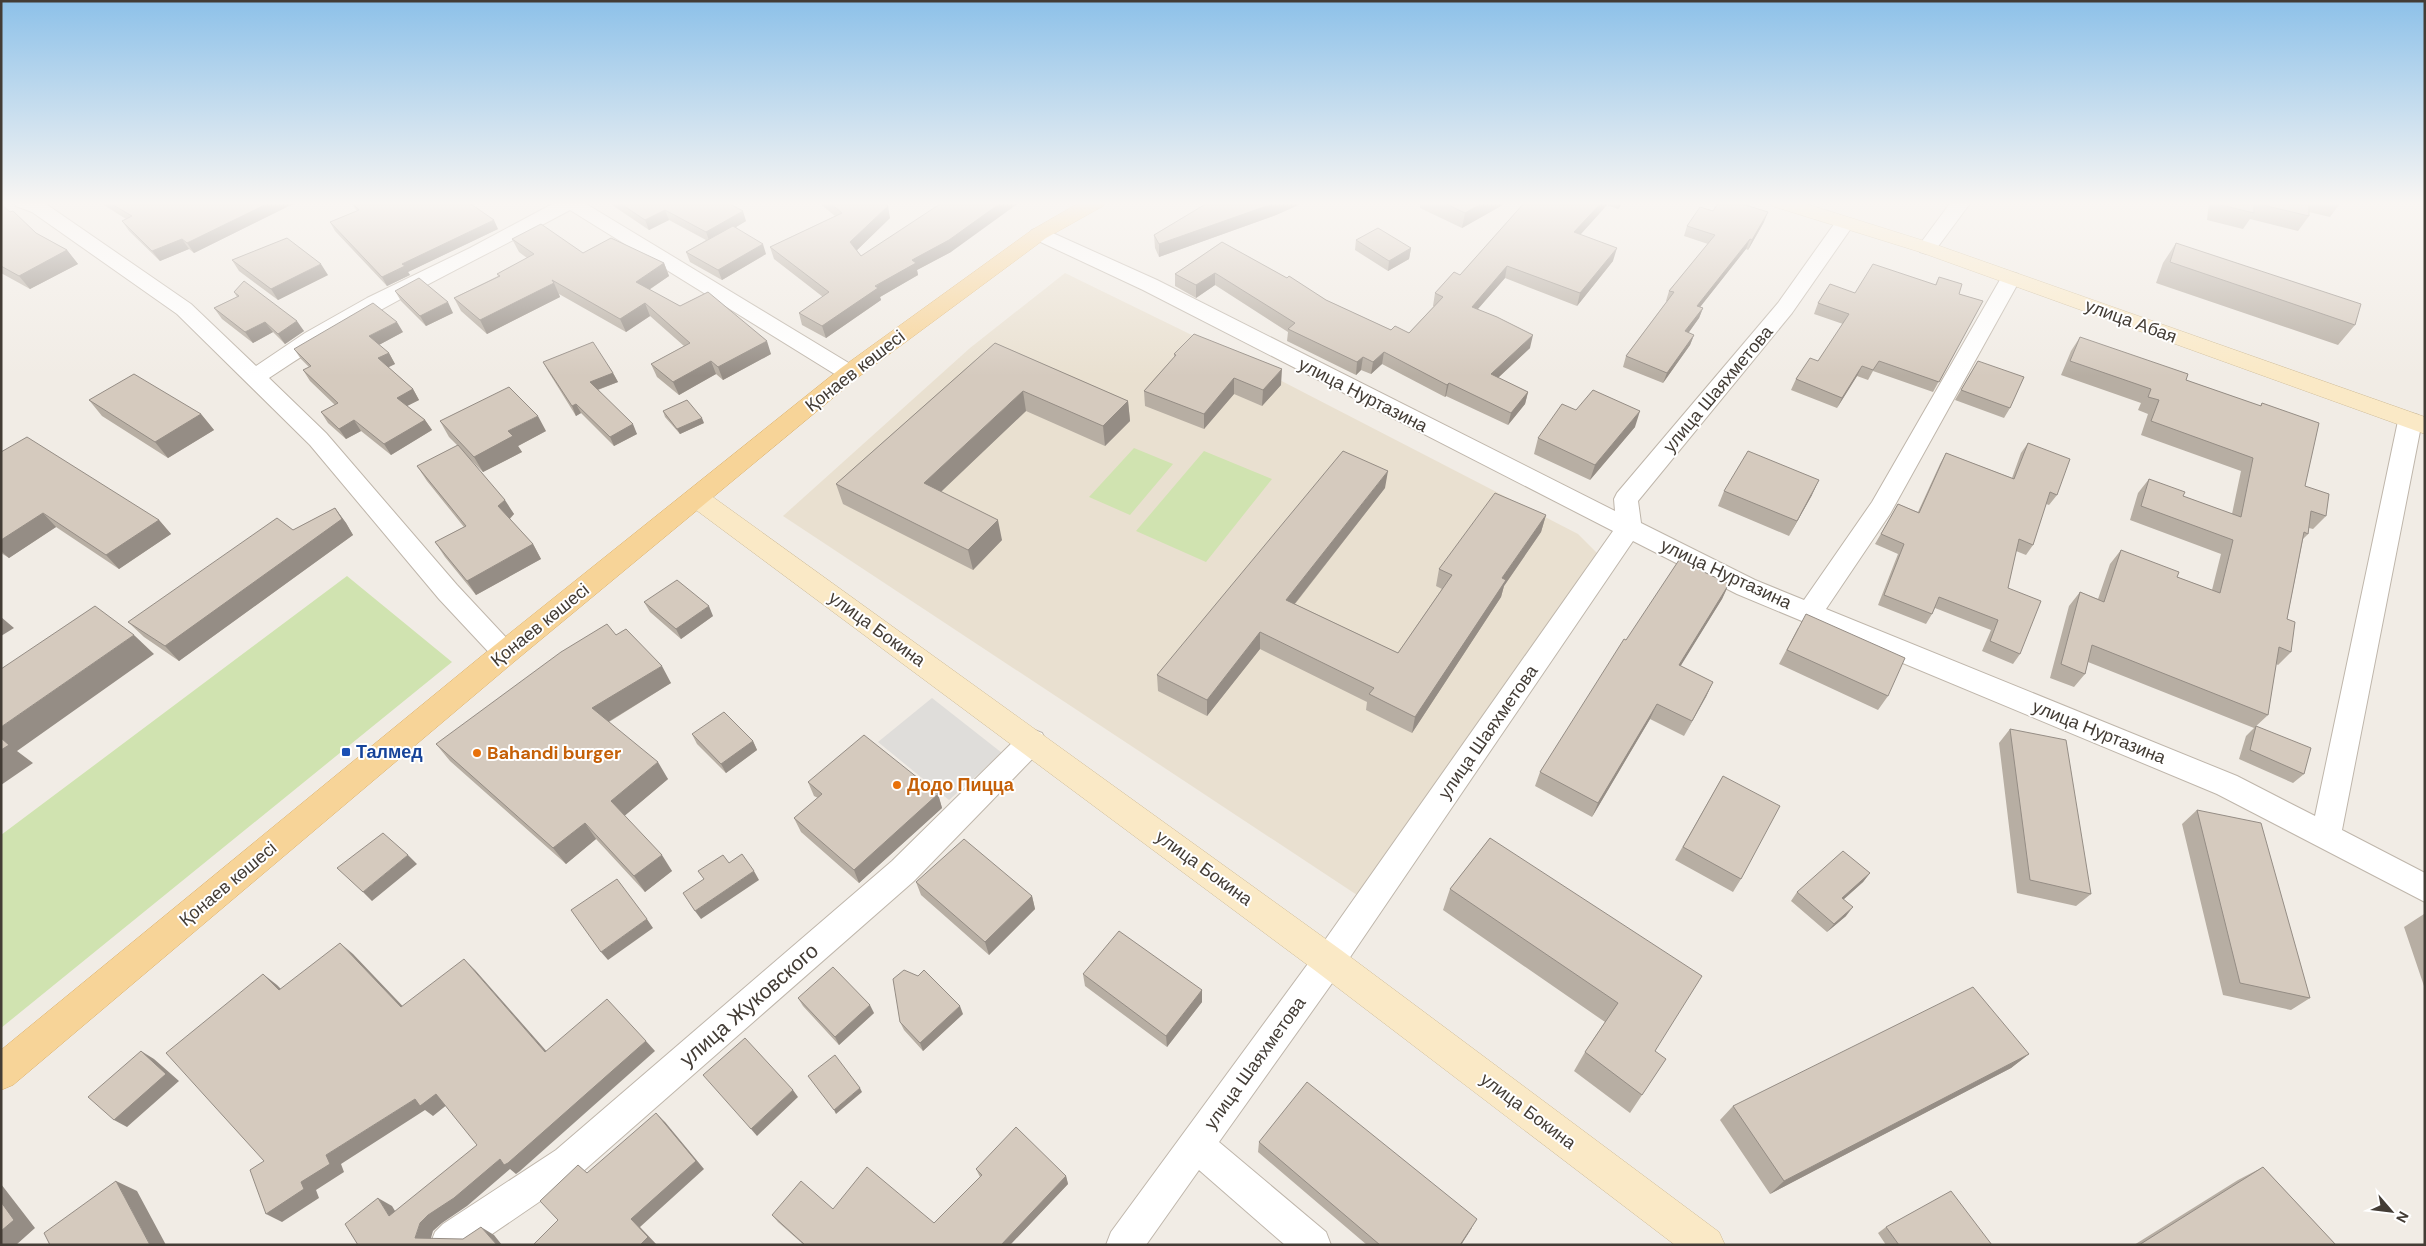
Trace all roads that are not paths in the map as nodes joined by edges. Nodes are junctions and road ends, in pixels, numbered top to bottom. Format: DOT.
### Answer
graph roads {
  1 [pos="114,260"];
  2 [pos="461,260"];
  3 [pos="665,260"];
  4 [pos="1004,260"];
  5 [pos="1096,260"];
  6 [pos="1819,260"];
  7 [pos="1961,260"];
  8 [pos="2010,278"];
  9 [pos="849,373"];
  10 [pos="255,377"];
  11 [pos="2418,424"];
  12 [pos="698,498"];
  13 [pos="1629,528"];
  14 [pos="1809,613"];
  15 [pos="505,653"];
  16 [pos="1032,742"];
  17 [pos="2326,835"];
  18 [pos="2425,888"];
  19 [pos="1329,961"];
  20 [pos="1,1073"];
  21 [pos="1196,1144"];
  22 [pos="448,1245"];
  23 [pos="1124,1245"];
  24 [pos="1313,1245"];
  25 [pos="1706,1245"];
  1 -- 10 [label="street"];
  2 -- 10 [label="street"];
  3 -- 9 [label="street"];
  4 -- 9 [label="main road, Қонаев көшесі"];
  5 -- 13 [label="street, улица Нуртазина"];
  6 -- 13 [label="street, улица Шаяхметова"];
  7 -- 8 [label="street, улица Абая"];
  8 -- 11 [label="street, улица Абая"];
  8 -- 14 [label="street"];
  9 -- 12 [label="main road, Қонаев көшесі"];
  10 -- 15 [label="street"];
  11 -- 17 [label="street"];
  12 -- 15 [label="main road, Қонаев көшесі"];
  12 -- 16 [label="street, улица Бокина"];
  13 -- 14 [label="street, улица Нуртазина"];
  13 -- 19 [label="street, улица Шаяхметова"];
  14 -- 17 [label="street, улица Нуртазина"];
  15 -- 20 [label="main road, Қонаев көшесі"];
  16 -- 19 [label="street, улица Бокина"];
  16 -- 22 [label="street, улица Жуковского"];
  17 -- 18 [label="street, улица Нуртазина"];
  19 -- 21 [label="street, улица Шаяхметова"];
  19 -- 25 [label="street, улица Бокина"];
  21 -- 23 [label="street, улица Шаяхметова"];
  21 -- 24 [label="street"];
}
